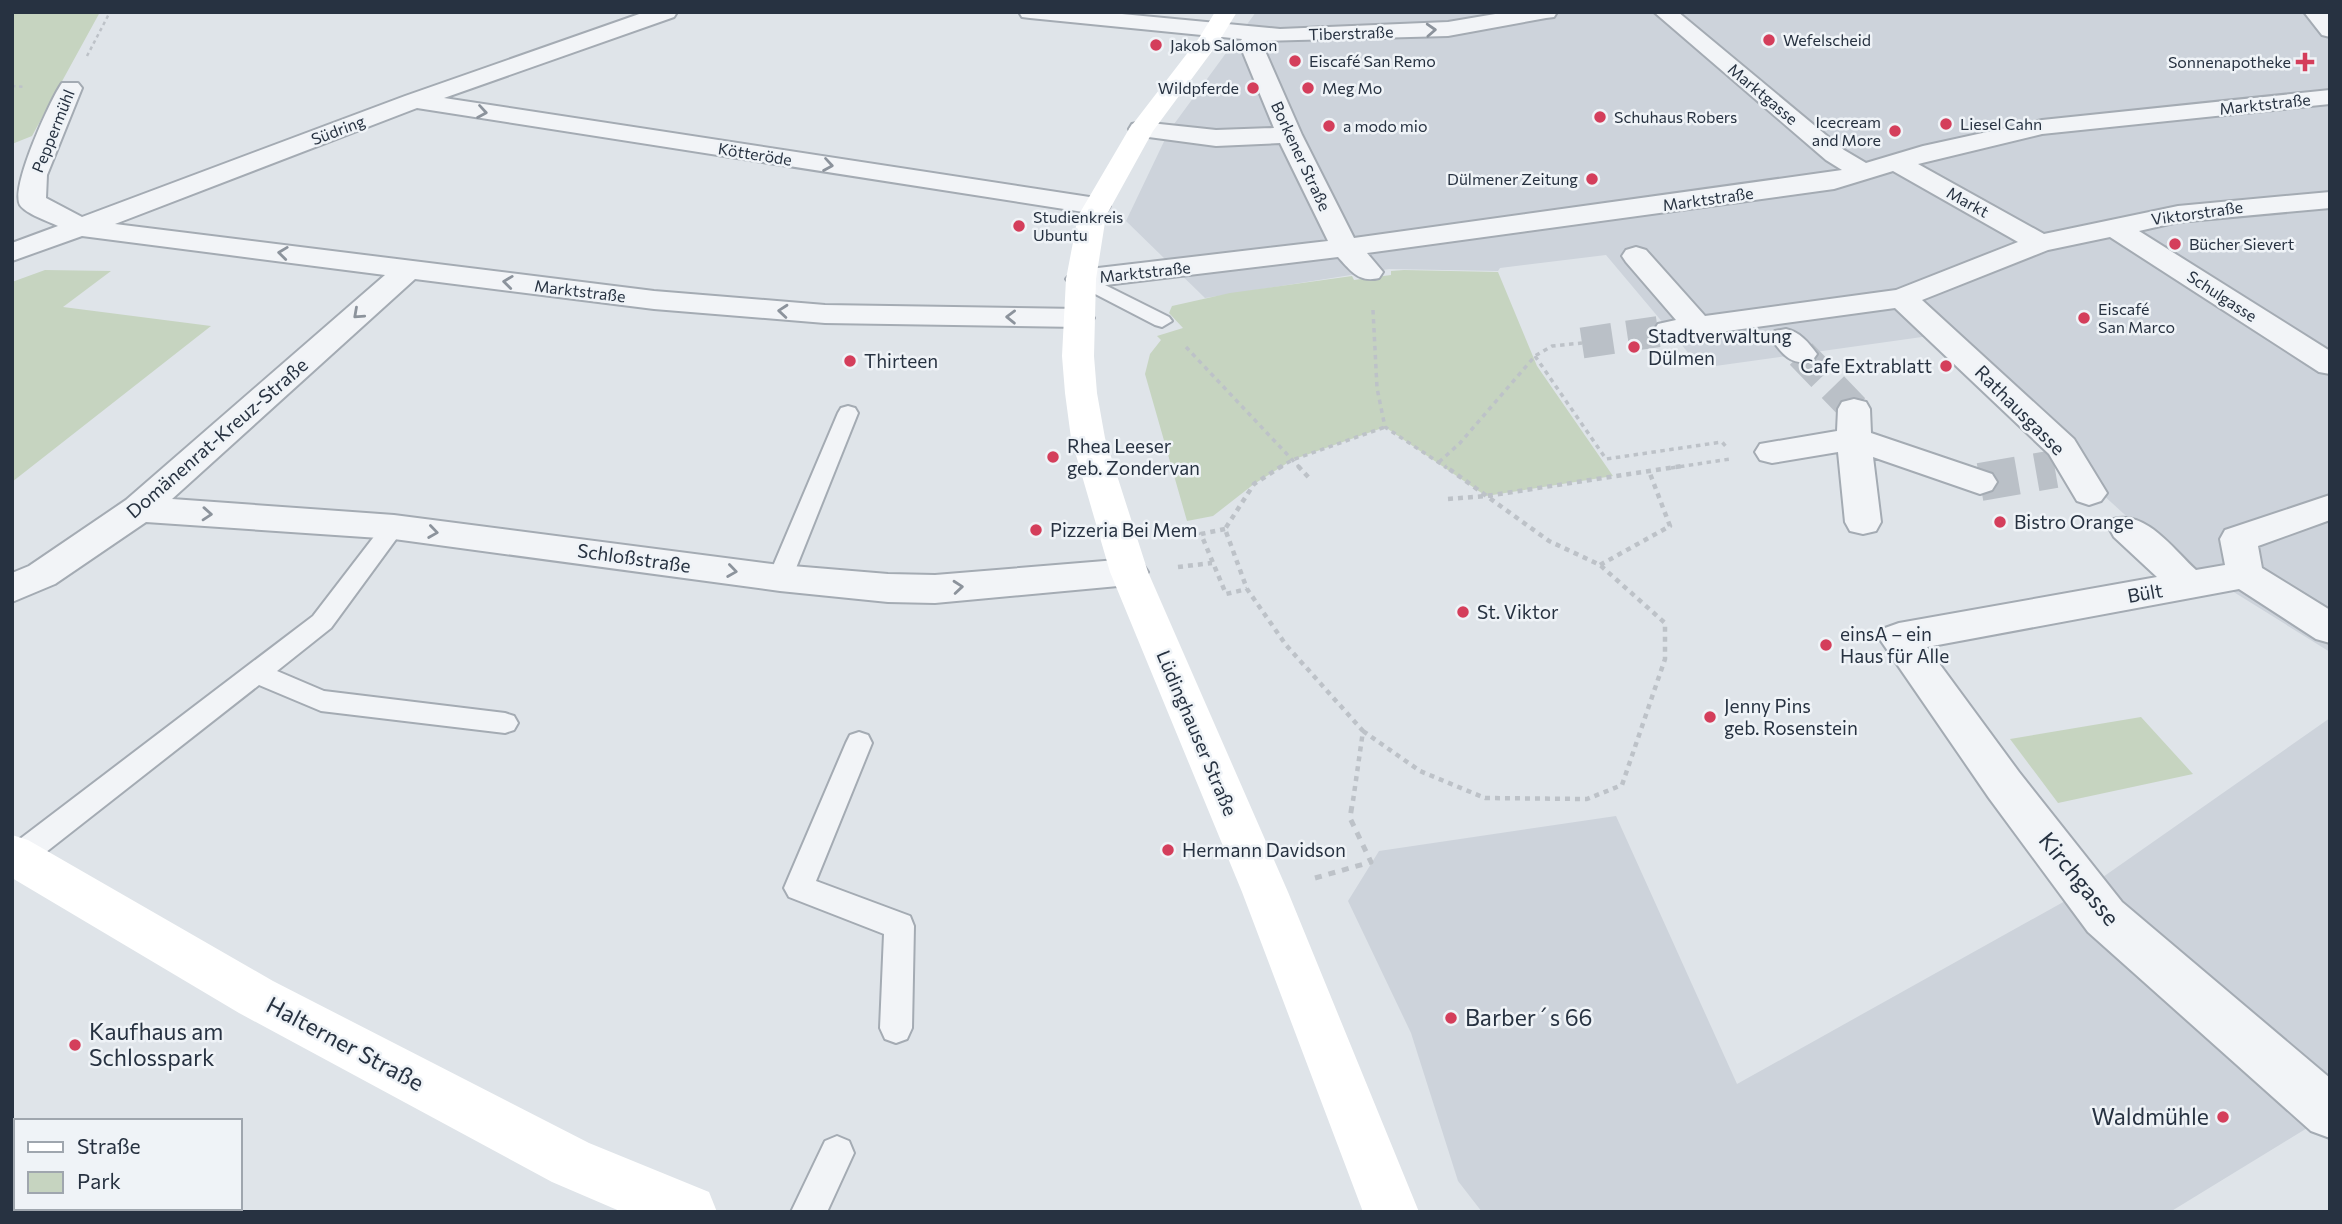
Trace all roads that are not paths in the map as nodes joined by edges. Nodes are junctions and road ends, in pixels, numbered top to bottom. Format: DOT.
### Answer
graph roads {
  1 [pos="666,12"];
  2 [pos="1030,12"];
  3 [pos="1546,12"];
  4 [pos="1665,12"];
  5 [pos="2315,12"];
  6 [pos="1221,21"];
  7 [pos="2330,30"];
  8 [pos="1258,34"];
  9 [pos="70,88"];
  10 [pos="2330,97"];
  11 [pos="414,101"];
  12 [pos="1141,129"];
  13 [pos="1289,135"];
  14 [pos="1896,162"];
  15 [pos="1863,172"];
  16 [pos="2330,200"];
  17 [pos="1096,206"];
  18 [pos="1599,215"];
  19 [pos="2114,227"];
  20 [pos="83,228"];
  21 [pos="2053,240"];
  22 [pos="1345,248"];
  23 [pos="12,253"];
  24 [pos="409,269"];
  25 [pos="1369,272"];
  26 [pos="1081,279"];
  27 [pos="1902,298"];
  28 [pos="1079,318"];
  29 [pos="1162,321"];
  30 [pos="1698,326"];
  31 [pos="1668,330"];
  32 [pos="2323,361"];
  33 [pos="848,413"];
  34 [pos="1854,424"];
  35 [pos="1772,452"];
  36 [pos="2073,477"];
  37 [pos="1980,482"];
  38 [pos="2330,506"];
  39 [pos="139,509"];
  40 [pos="1863,522"];
  41 [pos="394,527"];
  42 [pos="2127,528"];
  43 [pos="1129,572"];
  44 [pos="2245,575"];
  45 [pos="780,578"];
  46 [pos="2188,585"];
  47 [pos="12,588"];
  48 [pos="1922,624"];
  49 [pos="2330,629"];
  50 [pos="257,673"];
  51 [pos="505,723"];
  52 [pos="859,743"];
  53 [pos="15,856"];
  54 [pos="896,1028"];
  55 [pos="2330,1112"];
  56 [pos="837,1153"];
  57 [pos="689,1212"];
  58 [pos="808,1212"];
  59 [pos="1391,1212"];
  1 -- 11 [label="street, Südring"];
  2 -- 6 [label="street, Tiberstraße"];
  8 -- 3 [label="street, Tiberstraße, one-way"];
  4 -- 15 [label="street, Marktgasse"];
  5 -- 7 [label="street"];
  6 -- 8 [label="street, Tiberstraße"];
  6 -- 12 [label="street"];
  8 -- 13 [label="street, Borkener Straße"];
  9 -- 20 [label="street, Peppermühl"];
  10 -- 14 [label="street, Marktstraße"];
  11 -- 17 [label="street, Kötteröde, one-way"];
  11 -- 20 [label="street, Südring"];
  12 -- 13 [label="street"];
  12 -- 17 [label="street"];
  13 -- 22 [label="street, Borkener Straße"];
  14 -- 15 [label="street, Marktstraße"];
  14 -- 21 [label="street, Markt"];
  15 -- 18 [label="street, Marktstraße"];
  16 -- 19 [label="street, Viktorstraße"];
  17 -- 26 [label="street"];
  18 -- 22 [label="street, Marktstraße"];
  18 -- 30 [label="street"];
  19 -- 21 [label="street, Viktorstraße"];
  19 -- 32 [label="street, Schulgasse"];
  20 -- 23 [label="street, Südring"];
  24 -- 20 [label="street, Marktstraße, one-way"];
  21 -- 27 [label="street"];
  22 -- 25 [label="street, Borkener Straße"];
  22 -- 26 [label="street, Marktstraße"];
  28 -- 24 [label="street, Marktstraße, one-way"];
  24 -- 39 [label="street, Domänenrat-Kreuz-Straße, one-way"];
  26 -- 28 [label="street, Lüdinghauser Straße"];
  26 -- 29 [label="lane"];
  27 -- 30 [label="street"];
  27 -- 36 [label="street, Rathausgasse"];
  28 -- 43 [label="street, Lüdinghauser Straße"];
  30 -- 31 [label="street"];
  33 -- 45 [label="lane"];
  34 -- 35 [label="street"];
  34 -- 37 [label="street"];
  34 -- 40 [label="street"];
  38 -- 44 [label="street"];
  39 -- 41 [label="street, Schloßstraße, one-way"];
  39 -- 47 [label="street, Domänenrat-Kreuz-Straße"];
  41 -- 45 [label="street, Schloßstraße, one-way"];
  41 -- 50 [label="lane"];
  42 -- 46 [label="street"];
  45 -- 43 [label="street, Schloßstraße, one-way"];
  43 -- 59 [label="street, Lüdinghauser Straße"];
  44 -- 46 [label="street, Bült"];
  44 -- 49 [label="street"];
  46 -- 48 [label="street, Bült"];
  48 -- 55 [label="street, Kirchgasse"];
  50 -- 51 [label="lane"];
  50 -- 53 [label="lane"];
  52 -- 54 [label="lane"];
  53 -- 57 [label="street, Halterner Straße"];
  56 -- 58 [label="lane"];
}
